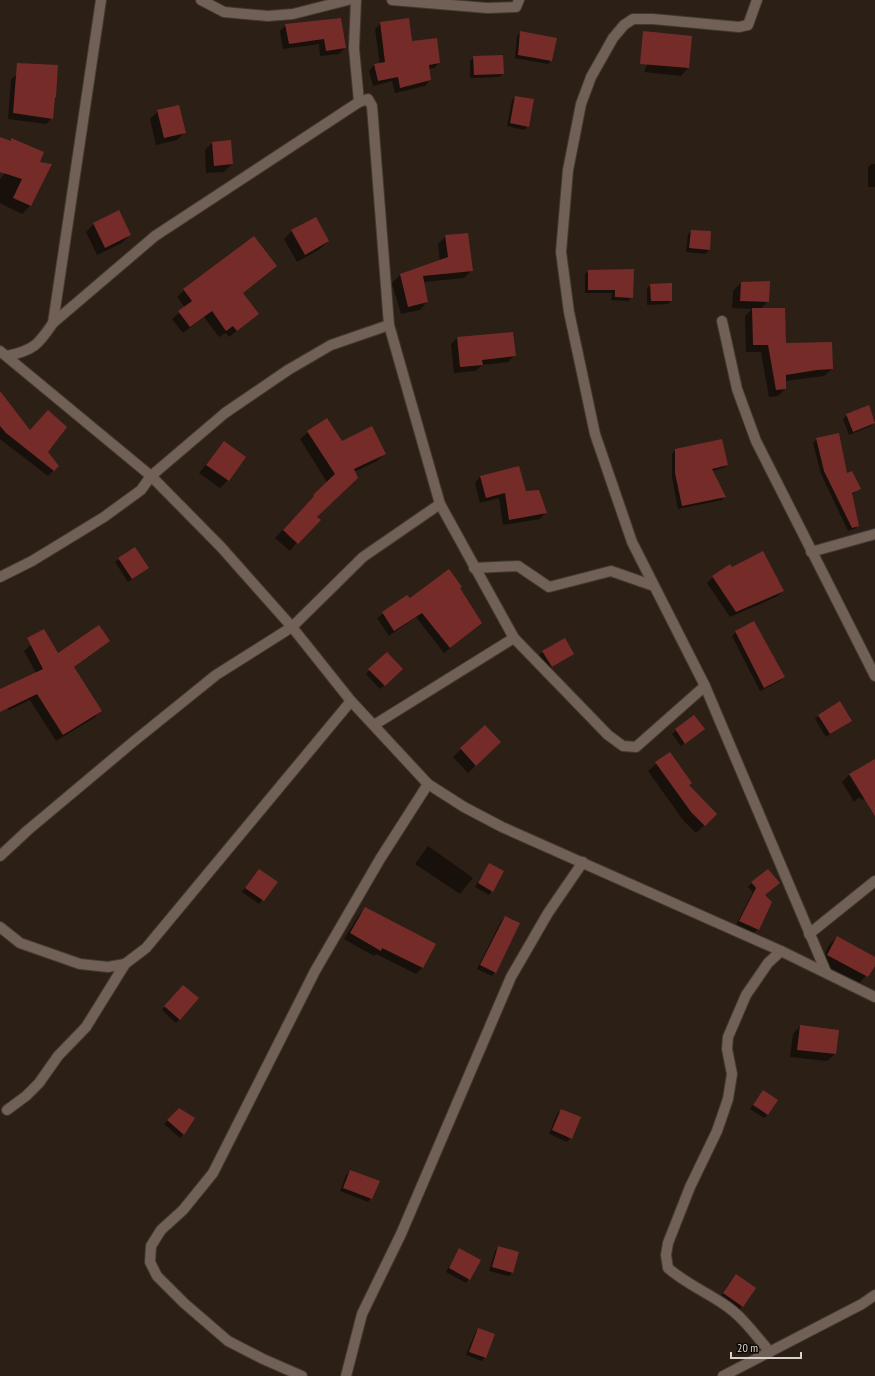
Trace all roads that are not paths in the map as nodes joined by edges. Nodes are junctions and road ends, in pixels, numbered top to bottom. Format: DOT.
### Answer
graph roads {
  1 [pos="101,0"];
  2 [pos="201,0"];
  3 [pos="348,0"];
  4 [pos="356,0"];
  5 [pos="392,0"];
  6 [pos="520,0"];
  7 [pos="757,0"];
  8 [pos="359,102"];
  9 [pos="722,322"];
  10 [pos="53,323"];
  11 [pos="389,324"];
  12 [pos="4,353"];
  13 [pos="151,476"];
  14 [pos="440,504"];
  15 [pos="875,534"];
  16 [pos="811,552"];
  17 [pos="474,568"];
  18 [pos="0,577"];
  19 [pos="654,586"];
  20 [pos="292,627"];
  21 [pos="514,638"];
  22 [pos="875,676"];
  23 [pos="705,686"];
  24 [pos="352,701"];
  25 [pos="374,725"];
  26 [pos="428,784"];
  27 [pos="0,856"];
  28 [pos="583,862"];
  29 [pos="875,881"];
  30 [pos="0,927"];
  31 [pos="809,934"];
  32 [pos="781,951"];
  33 [pos="125,964"];
  34 [pos="826,972"];
  35 [pos="875,997"];
  36 [pos="7,1110"];
  37 [pos="875,1295"];
  38 [pos="770,1352"];
  39 [pos="302,1376"];
  40 [pos="346,1376"];
  41 [pos="724,1376"];
  1 -- 10 [label="street"];
  2 -- 3 [label="street"];
  4 -- 8 [label="street"];
  5 -- 6 [label="street"];
  7 -- 19 [label="street"];
  8 -- 10 [label="street"];
  8 -- 11 [label="street"];
  9 -- 16 [label="street"];
  10 -- 12 [label="street"];
  11 -- 13 [label="street"];
  11 -- 14 [label="street"];
  12 -- 13 [label="street"];
  13 -- 18 [label="street"];
  13 -- 20 [label="street"];
  14 -- 17 [label="street"];
  14 -- 20 [label="street"];
  15 -- 16 [label="street"];
  16 -- 22 [label="street"];
  17 -- 19 [label="street"];
  17 -- 21 [label="street"];
  19 -- 23 [label="street"];
  20 -- 24 [label="street"];
  20 -- 27 [label="street"];
  21 -- 23 [label="street"];
  21 -- 25 [label="street"];
  23 -- 31 [label="street"];
  24 -- 25 [label="street"];
  24 -- 33 [label="street"];
  25 -- 26 [label="street"];
  26 -- 28 [label="street"];
  26 -- 39 [label="street"];
  28 -- 32 [label="street"];
  28 -- 40 [label="street"];
  29 -- 31 [label="street"];
  30 -- 33 [label="street"];
  31 -- 34 [label="street"];
  32 -- 34 [label="street"];
  32 -- 38 [label="street"];
  33 -- 36 [label="street"];
  34 -- 35 [label="street"];
  37 -- 38 [label="street"];
  38 -- 41 [label="street"];
}
